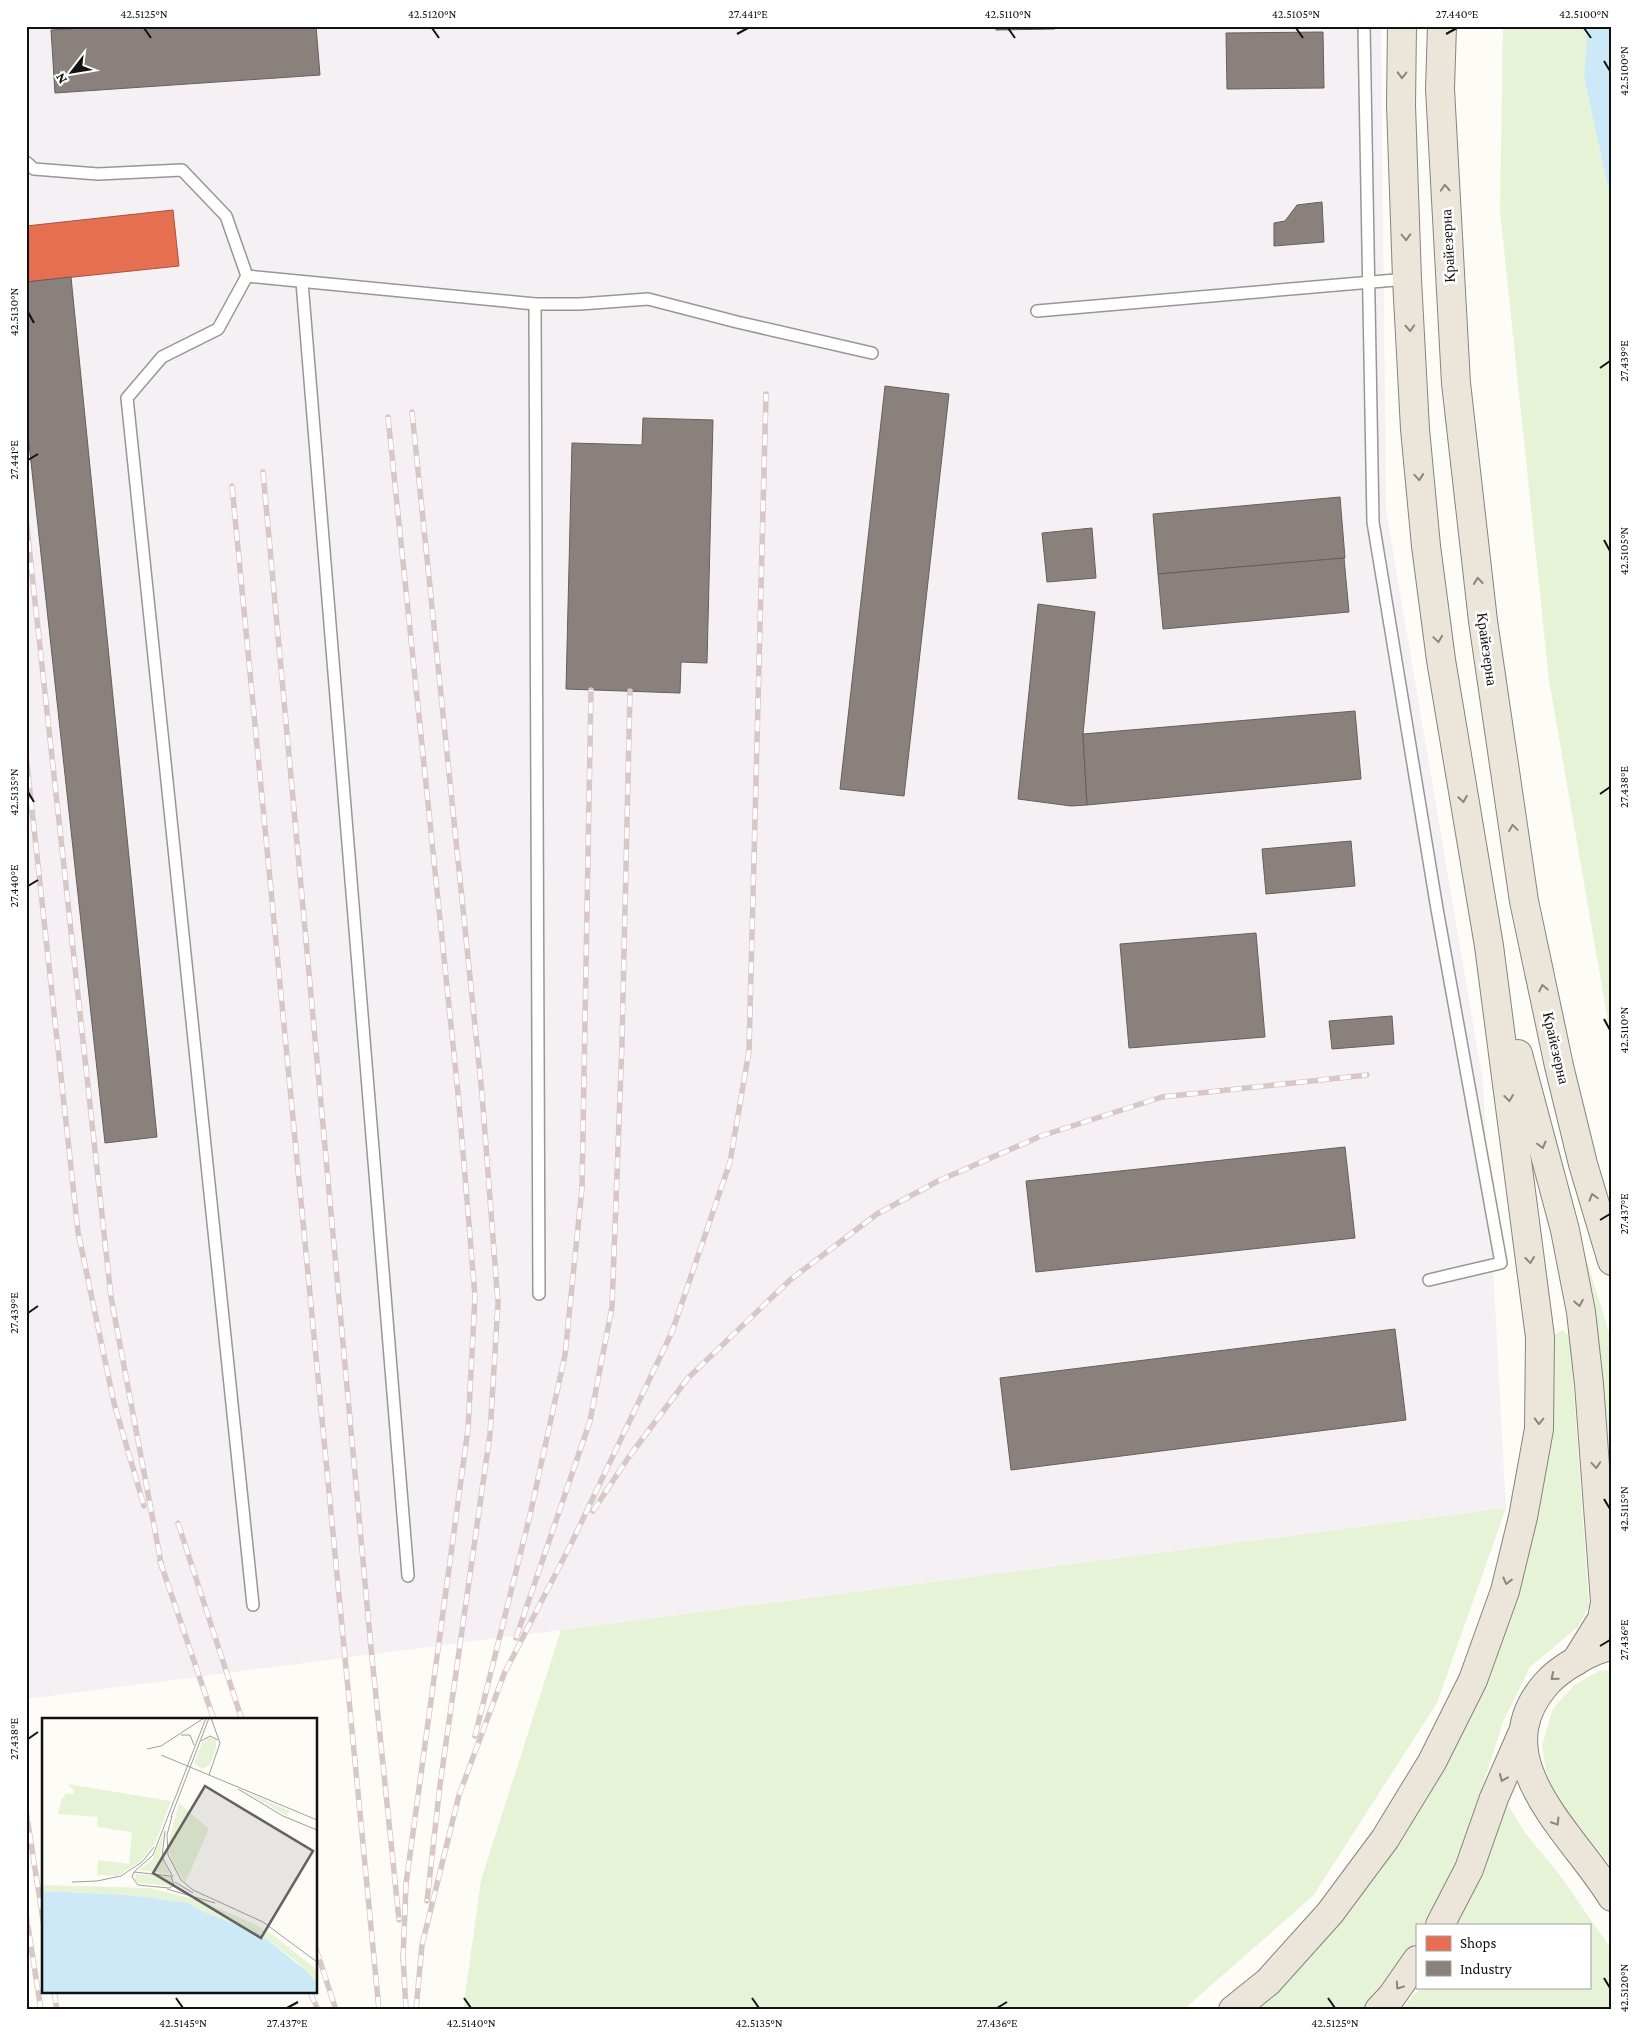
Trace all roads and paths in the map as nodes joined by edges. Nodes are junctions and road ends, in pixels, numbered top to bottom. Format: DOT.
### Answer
graph roads {
  1 [pos="1364,26"];
  2 [pos="1402,26"];
  3 [pos="1442,26"];
  4 [pos="26,162"];
  5 [pos="247,276"];
  6 [pos="1407,279"];
  7 [pos="302,282"];
  8 [pos="1369,283"];
  9 [pos="535,304"];
  10 [pos="1037,311"];
  11 [pos="872,353"];
  12 [pos="1489,946"];
  13 [pos="1612,1261"];
  14 [pos="1429,1280"];
  15 [pos="540,1294"];
  16 [pos="408,1576"];
  17 [pos="252,1605"];
  18 [pos="1612,1646"];
  19 [pos="1576,1661"];
  20 [pos="1522,1734"];
  21 [pos="1612,1897"];
  22 [pos="1441,1924"];
  23 [pos="1416,1961"];
  24 [pos="1233,2010"];
  25 [pos="1379,2010"];
  1 -- 8 [label="lane"];
  2 -- 6 [label="highway, one-way"];
  13 -- 3 [label="highway, Крайезерна, one-way"];
  4 -- 5 [label="lane"];
  5 -- 7 [label="lane"];
  5 -- 17 [label="lane"];
  6 -- 8 [label="lane"];
  6 -- 12 [label="highway, one-way"];
  7 -- 9 [label="lane"];
  7 -- 16 [label="lane"];
  8 -- 10 [label="lane"];
  8 -- 14 [label="lane"];
  9 -- 11 [label="lane"];
  9 -- 15 [label="lane"];
  12 -- 19 [label="highway, one-way"];
  12 -- 24 [label="highway, one-way"];
  18 -- 19 [label="highway"];
  19 -- 20 [label="highway, one-way"];
  20 -- 21 [label="highway, one-way"];
  20 -- 22 [label="highway, one-way"];
  23 -- 25 [label="highway, one-way"];
}
